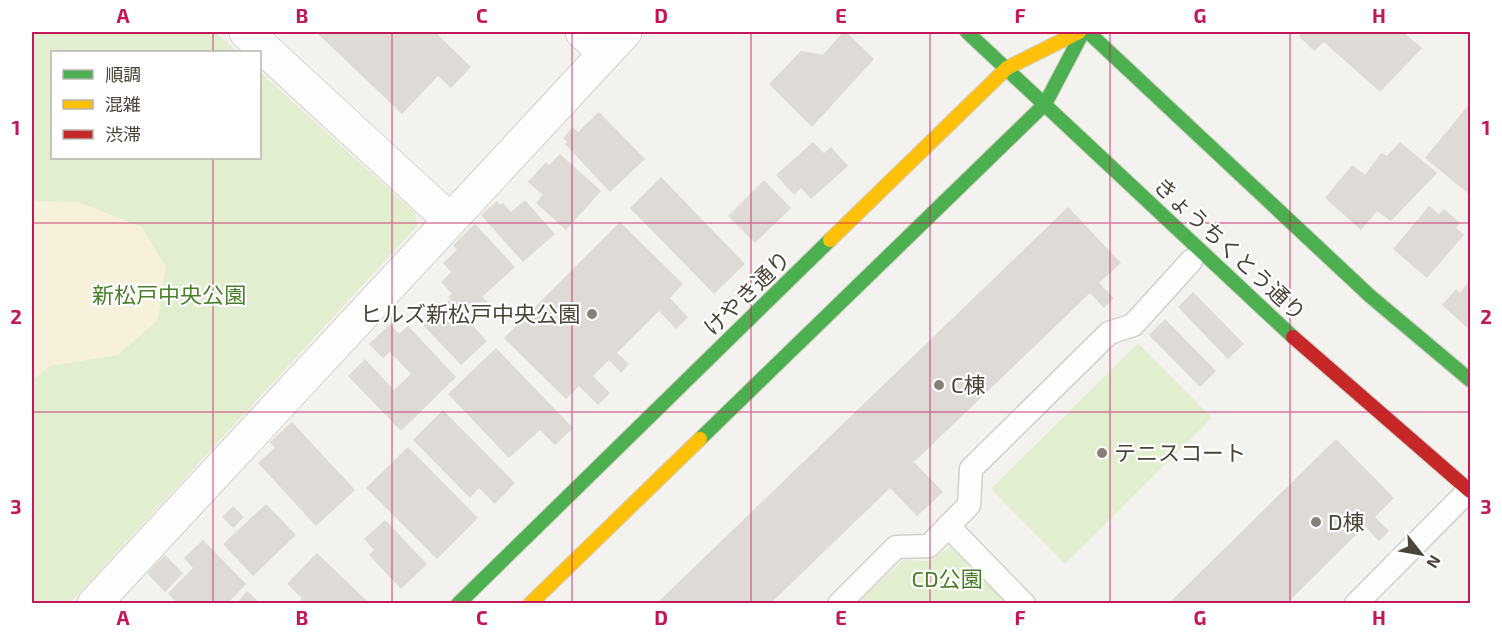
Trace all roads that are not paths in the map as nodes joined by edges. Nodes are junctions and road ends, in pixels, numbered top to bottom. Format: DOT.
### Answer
graph roads {
  1 [pos="246,32"];
  2 [pos="967,32"];
  3 [pos="1081,32"];
  4 [pos="1088,32"];
  5 [pos="604,39"];
  6 [pos="1007,68"];
  7 [pos="1045,104"];
  8 [pos="450,219"];
  9 [pos="1191,261"];
  10 [pos="1470,380"];
  11 [pos="1470,491"];
  12 [pos="948,526"];
  13 [pos="94,603"];
  14 [pos="458,603"];
  15 [pos="530,603"];
  16 [pos="838,603"];
  17 [pos="1024,603"];
  18 [pos="1356,603"];
  1 -- 8 [label="street"];
  2 -- 6 [label="street, きょうちくとう通り"];
  3 -- 6 [label="street, けやき通り"];
  3 -- 7 [label="street, けやき通り"];
  4 -- 10 [label="street"];
  5 -- 8 [label="street"];
  6 -- 7 [label="street, きょうちくとう通り"];
  6 -- 14 [label="street, けやき通り"];
  7 -- 11 [label="street, きょうちくとう通り"];
  7 -- 15 [label="street, けやき通り"];
  8 -- 13 [label="street"];
  9 -- 12 [label="lane"];
  11 -- 18 [label="lane"];
  12 -- 16 [label="lane"];
  12 -- 17 [label="lane"];
}
